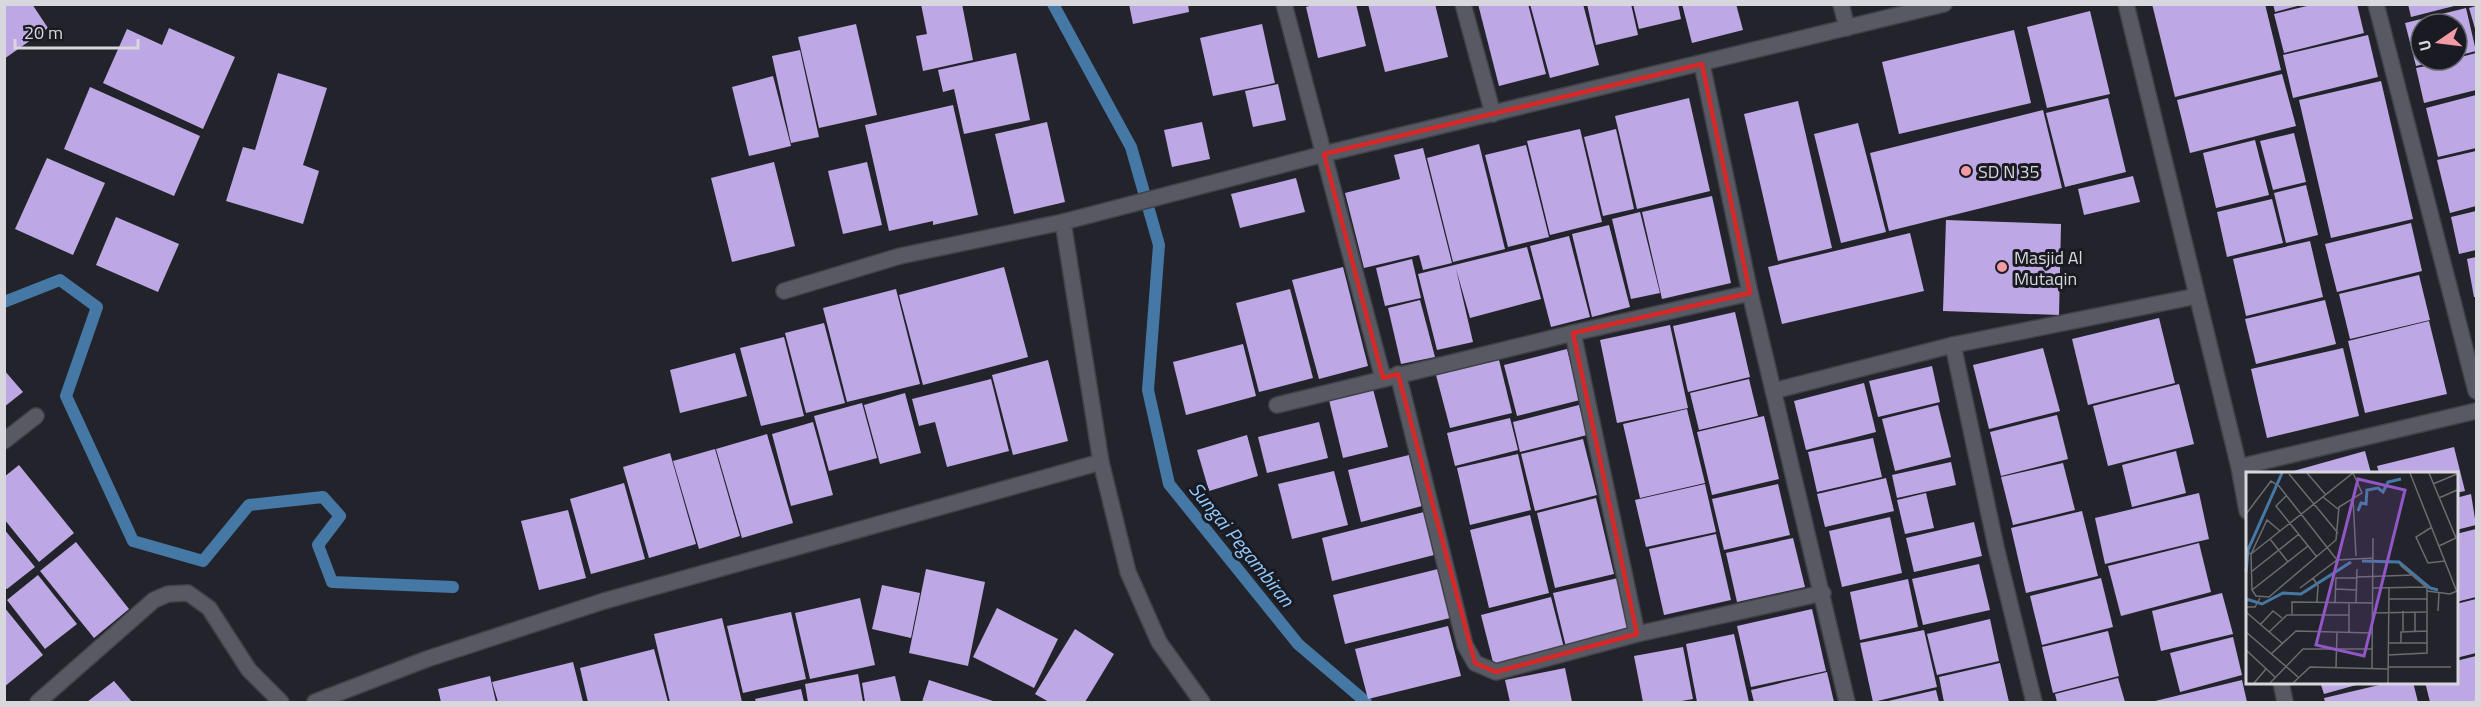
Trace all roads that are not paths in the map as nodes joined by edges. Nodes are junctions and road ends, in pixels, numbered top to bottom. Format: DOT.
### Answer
graph roads {
  1 [pos="1284,4"];
  2 [pos="1463,4"];
  3 [pos="1841,4"];
  4 [pos="1944,4"];
  5 [pos="2126,4"];
  6 [pos="2376,4"];
  7 [pos="1847,28"];
  8 [pos="1702,64"];
  9 [pos="1493,114"];
  10 [pos="1324,154"];
  11 [pos="1071,219"];
  12 [pos="784,291"];
  13 [pos="1750,293"];
  14 [pos="2197,296"];
  15 [pos="1573,333"];
  16 [pos="1953,345"];
  17 [pos="1390,376"];
  18 [pos="1773,391"];
  19 [pos="2476,391"];
  20 [pos="1277,405"];
  21 [pos="2476,411"];
  22 [pos="36,416"];
  23 [pos="4,441"];
  24 [pos="1101,462"];
  25 [pos="2238,467"];
  26 [pos="2246,506"];
  27 [pos="1822,593"];
  28 [pos="1637,634"];
  29 [pos="2281,683"];
  30 [pos="38,702"];
  31 [pos="282,702"];
  32 [pos="315,702"];
  33 [pos="1202,702"];
  34 [pos="1847,702"];
  35 [pos="2034,702"];
  36 [pos="2285,702"];
  1 -- 10 [label="street"];
  2 -- 9 [label="street"];
  3 -- 7 [label="street"];
  4 -- 7 [label="street"];
  5 -- 14 [label="street"];
  6 -- 19 [label="street"];
  7 -- 8 [label="street"];
  8 -- 9 [label="street"];
  8 -- 13 [label="street"];
  9 -- 10 [label="street"];
  10 -- 11 [label="street"];
  10 -- 17 [label="street"];
  11 -- 12 [label="street"];
  11 -- 24 [label="street"];
  13 -- 15 [label="street"];
  13 -- 18 [label="street"];
  14 -- 16 [label="street"];
  14 -- 25 [label="street"];
  15 -- 17 [label="street"];
  15 -- 28 [label="street"];
  16 -- 18 [label="street"];
  16 -- 35 [label="street"];
  17 -- 20 [label="street"];
  17 -- 28 [label="street"];
  18 -- 27 [label="street"];
  21 -- 25 [label="street"];
  22 -- 23 [label="street"];
  24 -- 32 [label="street"];
  24 -- 33 [label="street"];
  25 -- 26 [label="street"];
  27 -- 28 [label="street"];
  27 -- 34 [label="street"];
  29 -- 36 [label="street"];
  30 -- 31 [label="street"];
}
